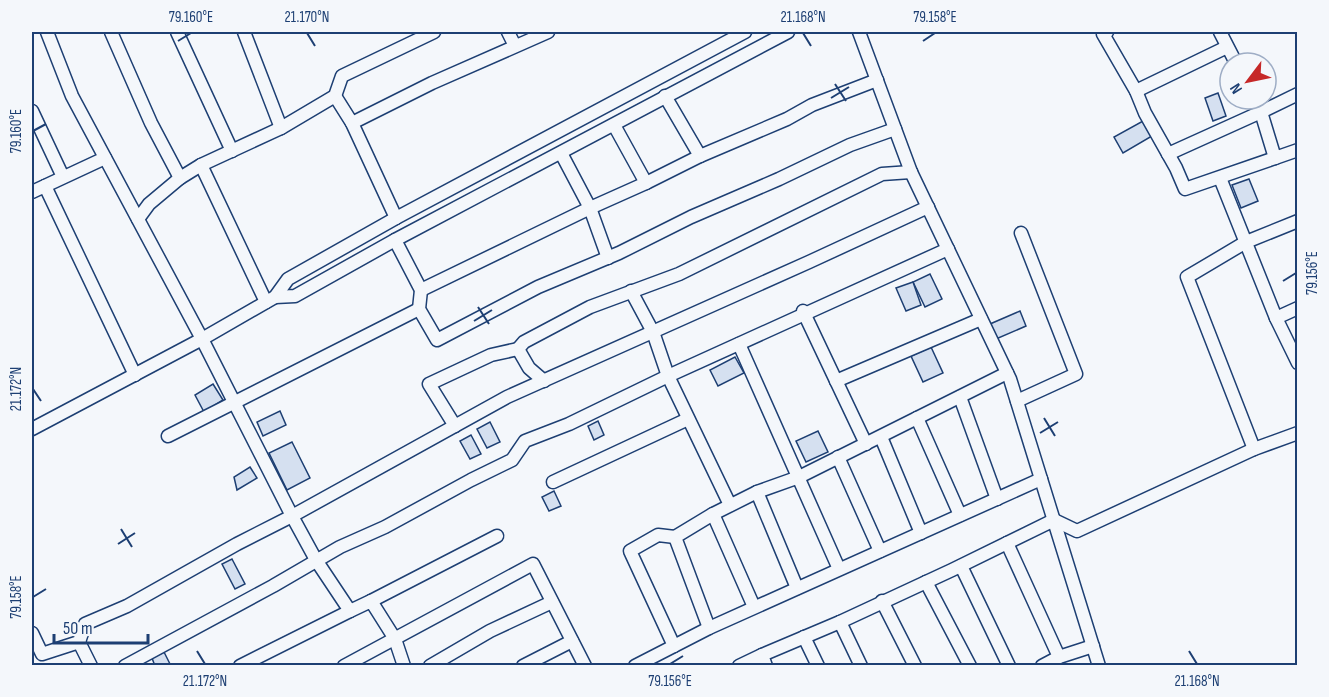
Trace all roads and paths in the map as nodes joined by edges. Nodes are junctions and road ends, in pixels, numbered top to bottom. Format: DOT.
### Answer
graph roads {
  1 [pos="47,32"];
  2 [pos="111,32"];
  3 [pos="177,32"];
  4 [pos="244,32"];
  5 [pos="434,32"];
  6 [pos="508,32"];
  7 [pos="548,32"];
  8 [pos="745,32"];
  9 [pos="788,32"];
  10 [pos="859,32"];
  11 [pos="1107,32"];
  12 [pos="1220,32"];
  13 [pos="515,46"];
  14 [pos="1227,47"];
  15 [pos="1229,51"];
  16 [pos="877,80"];
  17 [pos="1136,91"];
  18 [pos="1298,94"];
  19 [pos="335,96"];
  20 [pos="665,96"];
  21 [pos="32,111"];
  22 [pos="1261,112"];
  23 [pos="352,123"];
  24 [pos="615,125"];
  25 [pos="281,128"];
  26 [pos="895,129"];
  27 [pos="1298,150"];
  28 [pos="232,151"];
  29 [pos="561,153"];
  30 [pos="1168,154"];
  31 [pos="700,156"];
  32 [pos="105,158"];
  33 [pos="1275,158"];
  34 [pos="201,165"];
  35 [pos="911,172"];
  36 [pos="63,177"];
  37 [pos="180,178"];
  38 [pos="1220,178"];
  39 [pos="646,183"];
  40 [pos="45,186"];
  41 [pos="32,192"];
  42 [pos="928,207"];
  43 [pos="590,208"];
  44 [pos="396,218"];
  45 [pos="138,219"];
  46 [pos="1298,221"];
  47 [pos="1022,233"];
  48 [pos="395,240"];
  49 [pos="1246,242"];
  50 [pos="948,249"];
  51 [pos="609,258"];
  52 [pos="421,290"];
  53 [pos="631,291"];
  54 [pos="271,299"];
  55 [pos="1298,308"];
  56 [pos="419,309"];
  57 [pos="804,313"];
  58 [pos="1276,318"];
  59 [pos="981,319"];
  60 [pos="653,332"];
  61 [pos="202,339"];
  62 [pos="739,344"];
  63 [pos="518,349"];
  64 [pos="1298,363"];
  65 [pos="1007,374"];
  66 [pos="135,375"];
  67 [pos="668,376"];
  68 [pos="544,381"];
  69 [pos="836,381"];
  70 [pos="960,397"];
  71 [pos="1017,401"];
  72 [pos="235,403"];
  73 [pos="917,418"];
  74 [pos="688,419"];
  75 [pos="455,426"];
  76 [pos="32,429"];
  77 [pos="1298,433"];
  78 [pos="168,436"];
  79 [pos="880,437"];
  80 [pos="866,444"];
  81 [pos="1254,449"];
  82 [pos="838,457"];
  83 [pos="799,477"];
  84 [pos="1041,480"];
  85 [pos="553,482"];
  86 [pos="757,492"];
  87 [pos="997,499"];
  88 [pos="730,506"];
  89 [pos="713,514"];
  90 [pos="960,515"];
  91 [pos="292,516"];
  92 [pos="1054,520"];
  93 [pos="921,533"];
  94 [pos="498,536"];
  95 [pos="675,537"];
  96 [pos="1007,543"];
  97 [pos="880,551"];
  98 [pos="316,560"];
  99 [pos="961,566"];
  100 [pos="839,569"];
  101 [pos="926,582"];
  102 [pos="797,588"];
  103 [pos="371,601"];
  104 [pos="552,602"];
  105 [pos="882,602"];
  106 [pos="754,607"];
  107 [pos="350,611"];
  108 [pos="840,622"];
  109 [pos="709,628"];
  110 [pos="32,634"];
  111 [pos="804,636"];
  112 [pos="395,639"];
  113 [pos="572,641"];
  114 [pos="79,642"];
  115 [pos="674,646"];
  116 [pos="1093,646"];
  117 [pos="1059,657"];
  118 [pos="42,660"];
  119 [pos="764,661"];
  120 [pos="347,665"];
  121 [pos="91,666"];
  122 [pos="125,666"];
  123 [pos="240,666"];
  124 [pos="404,666"];
  125 [pos="430,666"];
  126 [pos="523,666"];
  127 [pos="585,666"];
  128 [pos="635,666"];
  129 [pos="739,666"];
  130 [pos="818,666"];
  131 [pos="861,666"];
  132 [pos="915,666"];
  133 [pos="970,666"];
  134 [pos="1009,666"];
  135 [pos="1042,666"];
  136 [pos="1099,666"];
  1 -- 32 [label="street"];
  2 -- 37 [label="street"];
  3 -- 28 [label="street"];
  4 -- 25 [label="street"];
  5 -- 19 [label="street"];
  6 -- 13 [label="street"];
  7 -- 13 [label="street"];
  8 -- 44 [label="street"];
  9 -- 20 [label="street"];
  10 -- 16 [label="street"];
  11 -- 17 [label="street"];
  12 -- 14 [label="street"];
  13 -- 23 [label="street"];
  14 -- 15 [label="street"];
  14 -- 17 [label="street"];
  16 -- 26 [label="street"];
  16 -- 31 [label="street"];
  17 -- 30 [label="street"];
  18 -- 22 [label="street"];
  19 -- 23 [label="street"];
  19 -- 25 [label="street"];
  20 -- 24 [label="street"];
  20 -- 31 [label="street"];
  21 -- 36 [label="street"];
  22 -- 30 [label="street"];
  22 -- 33 [label="street"];
  23 -- 44 [label="street"];
  24 -- 29 [label="street"];
  24 -- 39 [label="street"];
  25 -- 28 [label="street"];
  26 -- 35 [label="street"];
  26 -- 51 [label="street"];
  27 -- 33 [label="street"];
  28 -- 34 [label="street"];
  29 -- 43 [label="street"];
  29 -- 48 [label="street"];
  30 -- 38 [label="street"];
  31 -- 39 [label="street"];
  32 -- 36 [label="street"];
  32 -- 45 [label="street"];
  33 -- 38 [label="street"];
  34 -- 37 [label="street"];
  34 -- 54 [label="street"];
  35 -- 42 [label="street"];
  35 -- 53 [label="street"];
  36 -- 40 [label="street"];
  37 -- 45 [label="street"];
  38 -- 49 [label="street"];
  39 -- 43 [label="street"];
  40 -- 41 [label="street"];
  40 -- 66 [label="street"];
  42 -- 50 [label="street"];
  42 -- 60 [label="street"];
  43 -- 51 [label="street"];
  43 -- 52 [label="street"];
  44 -- 54 [label="street"];
  45 -- 61 [label="street"];
  46 -- 49 [label="street"];
  47 -- 71 [label="street"];
  48 -- 52 [label="street"];
  48 -- 54 [label="street"];
  49 -- 58 [label="street"];
  49 -- 81 [label="street"];
  50 -- 57 [label="street"];
  50 -- 59 [label="street"];
  51 -- 56 [label="street"];
  52 -- 56 [label="street"];
  53 -- 60 [label="street"];
  53 -- 63 [label="street"];
  54 -- 61 [label="street"];
  55 -- 58 [label="street"];
  56 -- 72 [label="street"];
  57 -- 62 [label="street"];
  57 -- 69 [label="street"];
  58 -- 64 [label="street"];
  59 -- 65 [label="street"];
  59 -- 69 [label="street"];
  60 -- 67 [label="street"];
  60 -- 68 [label="street"];
  61 -- 66 [label="street"];
  61 -- 72 [label="street"];
  62 -- 67 [label="street"];
  62 -- 83 [label="street"];
  63 -- 68 [label="street"];
  63 -- 75 [label="street"];
  65 -- 70 [label="street"];
  65 -- 71 [label="street"];
  66 -- 76 [label="street"];
  67 -- 74 [label="street"];
  67 -- 98 [label="street"];
  68 -- 75 [label="street"];
  69 -- 80 [label="street"];
  70 -- 73 [label="street"];
  70 -- 87 [label="street"];
  71 -- 84 [label="street"];
  72 -- 78 [label="street"];
  72 -- 91 [label="street"];
  73 -- 79 [label="street"];
  73 -- 90 [label="street"];
  74 -- 85 [label="street"];
  74 -- 88 [label="street"];
  75 -- 91 [label="street"];
  77 -- 81 [label="street"];
  79 -- 80 [label="street"];
  79 -- 93 [label="street"];
  80 -- 82 [label="street"];
  81 -- 92 [label="street"];
  82 -- 83 [label="street"];
  82 -- 97 [label="street"];
  83 -- 86 [label="street"];
  83 -- 100 [label="street"];
  84 -- 87 [label="street"];
  84 -- 92 [label="street"];
  86 -- 88 [label="street"];
  86 -- 102 [label="street"];
  87 -- 90 [label="street"];
  88 -- 89 [label="street"];
  89 -- 95 [label="street"];
  89 -- 106 [label="street"];
  90 -- 93 [label="street"];
  91 -- 98 [label="street"];
  91 -- 114 [label="street"];
  92 -- 96 [label="street"];
  92 -- 116 [label="street"];
  93 -- 97 [label="street"];
  94 -- 103 [label="street"];
  95 -- 109 [label="street"];
  95 -- 115 [label="street"];
  96 -- 99 [label="street"];
  96 -- 117 [label="street"];
  97 -- 100 [label="street"];
  98 -- 107 [label="street"];
  98 -- 122 [label="street"];
  99 -- 101 [label="street"];
  99 -- 134 [label="street"];
  100 -- 102 [label="street"];
  101 -- 105 [label="street"];
  101 -- 133 [label="street"];
  102 -- 106 [label="street"];
  103 -- 107 [label="street"];
  103 -- 112 [label="street"];
  104 -- 112 [label="street"];
  104 -- 113 [label="street"];
  104 -- 125 [label="street"];
  105 -- 108 [label="street"];
  105 -- 132 [label="street"];
  106 -- 109 [label="street"];
  107 -- 123 [label="street"];
  108 -- 111 [label="street"];
  108 -- 131 [label="street"];
  109 -- 115 [label="street"];
  110 -- 118 [label="street"];
  111 -- 119 [label="street"];
  111 -- 130 [label="street"];
  112 -- 120 [label="street"];
  112 -- 124 [label="street"];
  113 -- 126 [label="street"];
  113 -- 127 [label="street"];
  114 -- 118 [label="street"];
  114 -- 121 [label="street"];
  115 -- 128 [label="street"];
  116 -- 117 [label="street"];
  116 -- 136 [label="street"];
  117 -- 135 [label="street"];
  119 -- 129 [label="street"];
}
